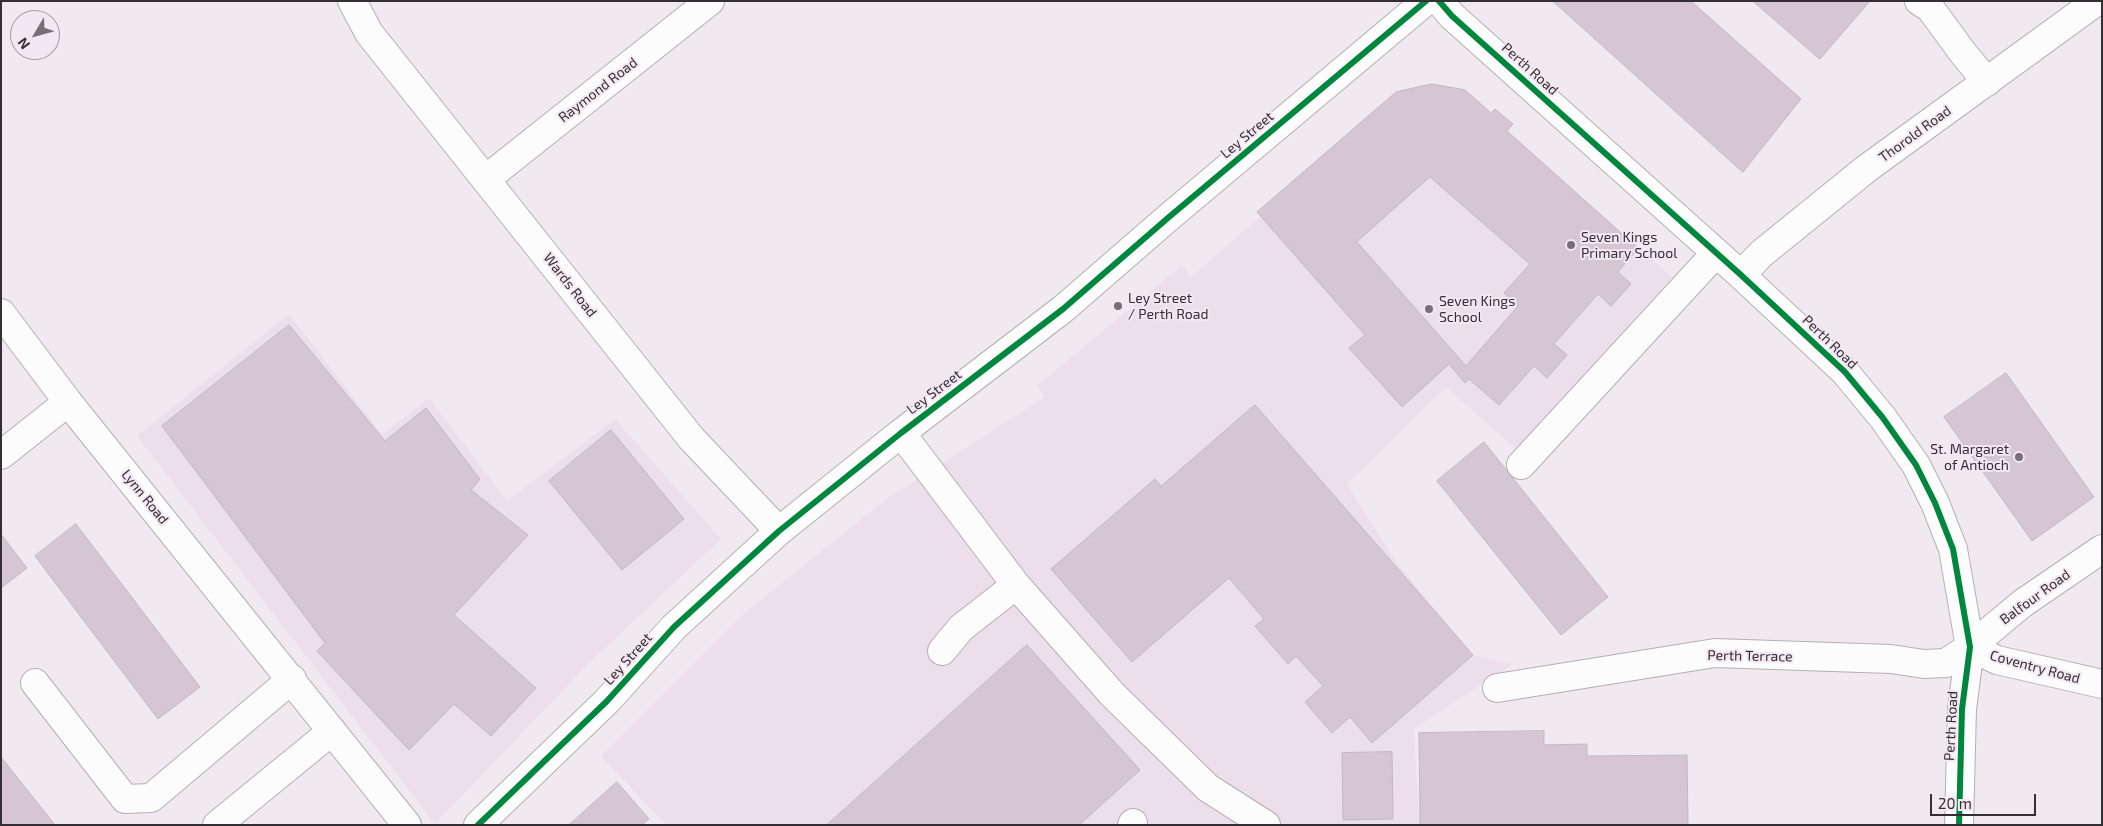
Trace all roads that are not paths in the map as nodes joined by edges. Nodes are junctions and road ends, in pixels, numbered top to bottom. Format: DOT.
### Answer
graph roads {
  1 [pos="352,1"];
  2 [pos="710,1"];
  3 [pos="1426,1"];
  4 [pos="1439,1"];
  5 [pos="1920,1"];
  6 [pos="2098,1"];
  7 [pos="1987,82"];
  8 [pos="486,179"];
  9 [pos="1716,253"];
  10 [pos="1741,275"];
  11 [pos="1,313"];
  12 [pos="68,402"];
  13 [pos="901,433"];
  14 [pos="1,455"];
  15 [pos="1521,464"];
  16 [pos="779,531"];
  17 [pos="2102,549"];
  18 [pos="1016,585"];
  19 [pos="1970,647"];
  20 [pos="942,651"];
  21 [pos="292,679"];
  22 [pos="35,683"];
  23 [pos="2102,684"];
  24 [pos="1497,688"];
  25 [pos="332,731"];
  26 [pos="1251,821"];
  27 [pos="217,825"];
  28 [pos="407,825"];
  29 [pos="478,825"];
  30 [pos="1959,825"];
  1 -- 8 [label="street, Wards Road"];
  2 -- 8 [label="street, Raymond Road"];
  3 -- 13 [label="street, Ley Street"];
  4 -- 9 [label="street, Perth Road"];
  5 -- 7 [label="street"];
  6 -- 7 [label="street, Thorold Road"];
  7 -- 10 [label="street, Thorold Road"];
  8 -- 16 [label="street, Wards Road"];
  9 -- 10 [label="street, Perth Road"];
  9 -- 15 [label="street"];
  10 -- 19 [label="street, Perth Road"];
  11 -- 12 [label="street, Lynn Road"];
  12 -- 14 [label="street"];
  12 -- 21 [label="street, Lynn Road"];
  13 -- 16 [label="street, Ley Street"];
  13 -- 18 [label="street"];
  16 -- 29 [label="street, Ley Street"];
  17 -- 19 [label="street, Balfour Road"];
  18 -- 20 [label="street"];
  18 -- 26 [label="street"];
  19 -- 23 [label="street, Coventry Road"];
  19 -- 24 [label="street, Perth Terrace"];
  19 -- 30 [label="street, Perth Road"];
  21 -- 22 [label="street"];
  21 -- 25 [label="street, Lynn Road"];
  25 -- 27 [label="street"];
  25 -- 28 [label="street, Lynn Road"];
}
